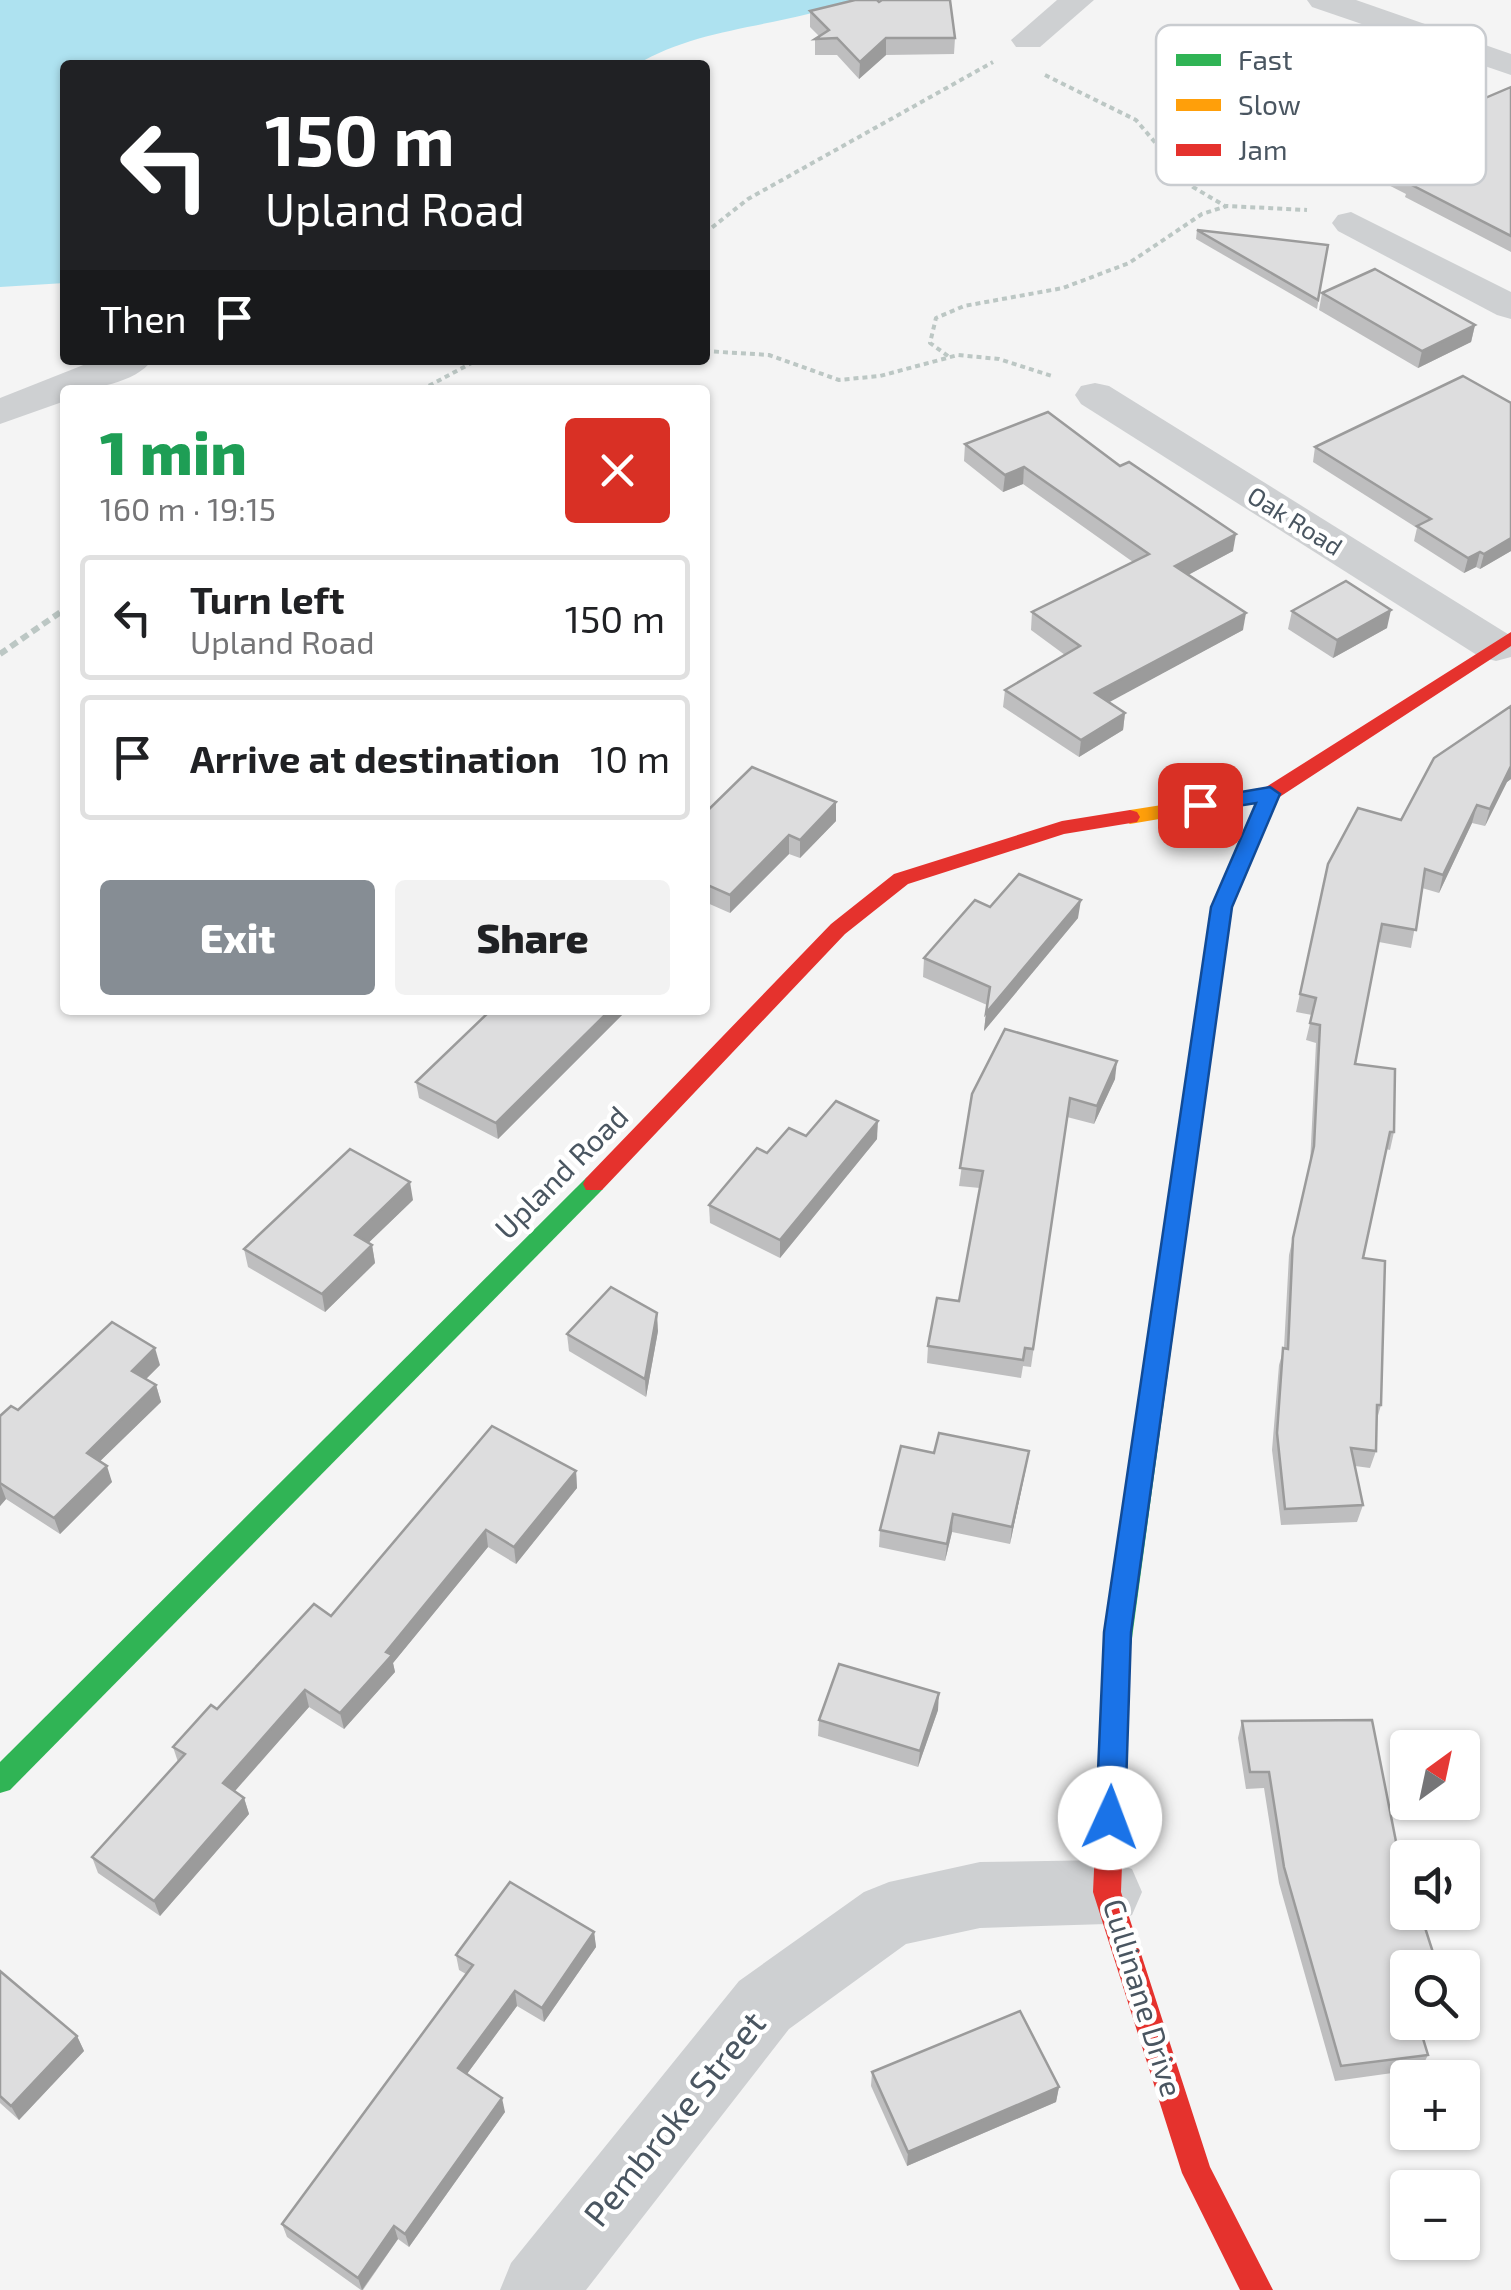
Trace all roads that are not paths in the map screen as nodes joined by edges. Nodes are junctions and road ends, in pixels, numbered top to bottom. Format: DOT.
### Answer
graph roads {
  1 [pos="1078,0"];
  2 [pos="1324,0"];
  3 [pos="1396,25"];
  4 [pos="1014,49"];
  5 [pos="1486,56"];
  6 [pos="1511,65"];
  7 [pos="1351,222"];
  8 [pos="1511,306"];
  9 [pos="119,365"];
  10 [pos="69,385"];
  11 [pos="60,388"];
  12 [pos="1095,395"];
  13 [pos="0,412"];
  14 [pos="1503,642"];
  15 [pos="1270,794"];
  16 [pos="0,1782"];
  17 [pos="1108,1892"];
  18 [pos="538,2290"];
  19 [pos="1257,2290"];
  1 -- 4 [label="street"];
  2 -- 3 [label="street"];
  5 -- 6 [label="street"];
  7 -- 8 [label="street"];
  9 -- 10 [label="street"];
  11 -- 13 [label="street"];
  12 -- 14 [label="street, Oak Road"];
  14 -- 15 [label="street"];
  15 -- 16 [label="street, Upland Road"];
  15 -- 17 [label="street, Cullinane Drive"];
  17 -- 18 [label="street, Pembroke Street"];
  17 -- 19 [label="street, Cullinane Drive"];
}
